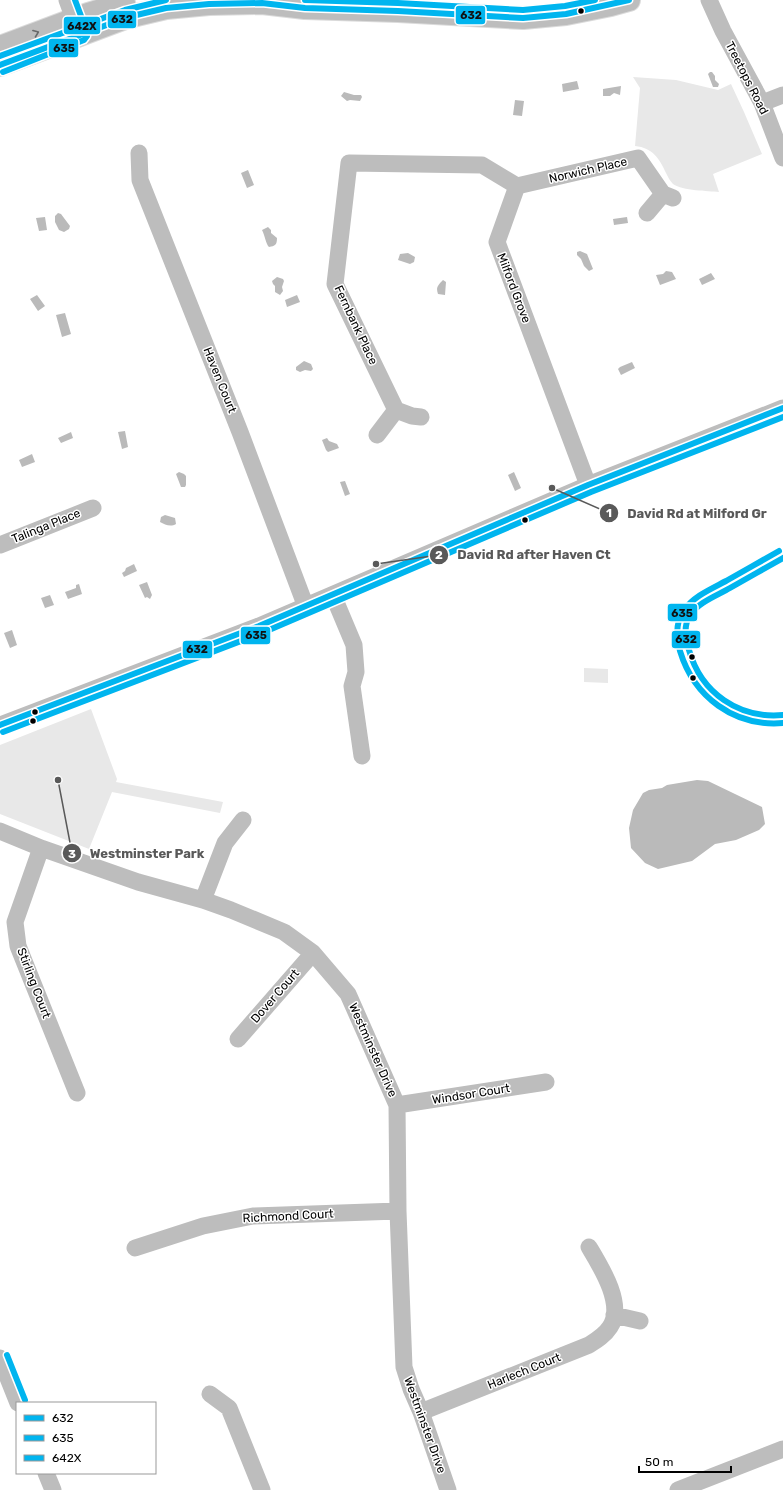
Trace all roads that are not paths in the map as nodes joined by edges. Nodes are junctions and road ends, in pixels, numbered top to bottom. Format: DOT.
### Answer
graph roads {
  1 [pos="139,0"];
  2 [pos="431,0"];
  3 [pos="566,0"];
  4 [pos="629,0"];
  5 [pos="709,0"];
  6 [pos="73,18"];
  7 [pos="0,47"];
  8 [pos="0,65"];
  9 [pos="783,95"];
  10 [pos="762,103"];
  11 [pos="139,153"];
  12 [pos="783,158"];
  13 [pos="517,186"];
  14 [pos="647,213"];
  15 [pos="783,408"];
  16 [pos="396,410"];
  17 [pos="421,417"];
  18 [pos="377,435"];
  19 [pos="588,485"];
  20 [pos="93,508"];
  21 [pos="0,545"];
  22 [pos="333,595"];
  23 [pos="306,607"];
  24 [pos="0,725"];
  25 [pos="362,756"];
  26 [pos="243,820"];
  27 [pos="0,831"];
  28 [pos="42,848"];
  29 [pos="203,900"];
  30 [pos="313,954"];
  31 [pos="238,1039"];
  32 [pos="546,1082"];
  33 [pos="77,1093"];
  34 [pos="397,1105"];
  35 [pos="398,1211"];
  36 [pos="589,1247"];
  37 [pos="135,1248"];
  38 [pos="614,1315"];
  39 [pos="640,1320"];
  40 [pos="0,1358"];
  41 [pos="210,1394"];
  42 [pos="18,1402"];
  43 [pos="421,1412"];
  44 [pos="783,1449"];
  45 [pos="46,1474"];
  46 [pos="53,1490"];
  47 [pos="262,1490"];
  48 [pos="448,1490"];
  49 [pos="678,1490"];
  1 -- 6 [label="main road"];
  2 -- 3 [label="main road"];
  4 -- 6 [label="main road"];
  5 -- 10 [label="street, Treetops Road"];
  7 -- 6 [label="main road, one-way"];
  6 -- 8 [label="main road"];
  9 -- 10 [label="street"];
  10 -- 12 [label="street, Treetops Road"];
  11 -- 23 [label="street, Haven Court"];
  13 -- 14 [label="street, Norwich Place"];
  13 -- 16 [label="street, Fernbank Place"];
  13 -- 19 [label="street, Milford Grove"];
  15 -- 19 [label="street"];
  16 -- 17 [label="street"];
  16 -- 18 [label="street"];
  19 -- 22 [label="street"];
  20 -- 21 [label="street, Talinga Place"];
  22 -- 23 [label="street"];
  22 -- 25 [label="street"];
  23 -- 24 [label="street"];
  26 -- 29 [label="street"];
  27 -- 28 [label="street, Westminster Drive"];
  28 -- 29 [label="street, Westminster Drive"];
  28 -- 33 [label="street, Stirling Court"];
  29 -- 30 [label="street, Westminster Drive"];
  30 -- 31 [label="street, Dover Court"];
  30 -- 34 [label="street, Westminster Drive"];
  32 -- 34 [label="street, Windsor Court"];
  34 -- 35 [label="street, Westminster Drive"];
  35 -- 37 [label="street, Richmond Court"];
  35 -- 43 [label="street, Westminster Drive"];
  36 -- 38 [label="street"];
  38 -- 39 [label="street"];
  38 -- 43 [label="street, Harlech Court"];
  40 -- 42 [label="street"];
  41 -- 47 [label="street"];
  43 -- 48 [label="street, Westminster Drive"];
  44 -- 49 [label="street"];
  45 -- 46 [label="street"];
}
